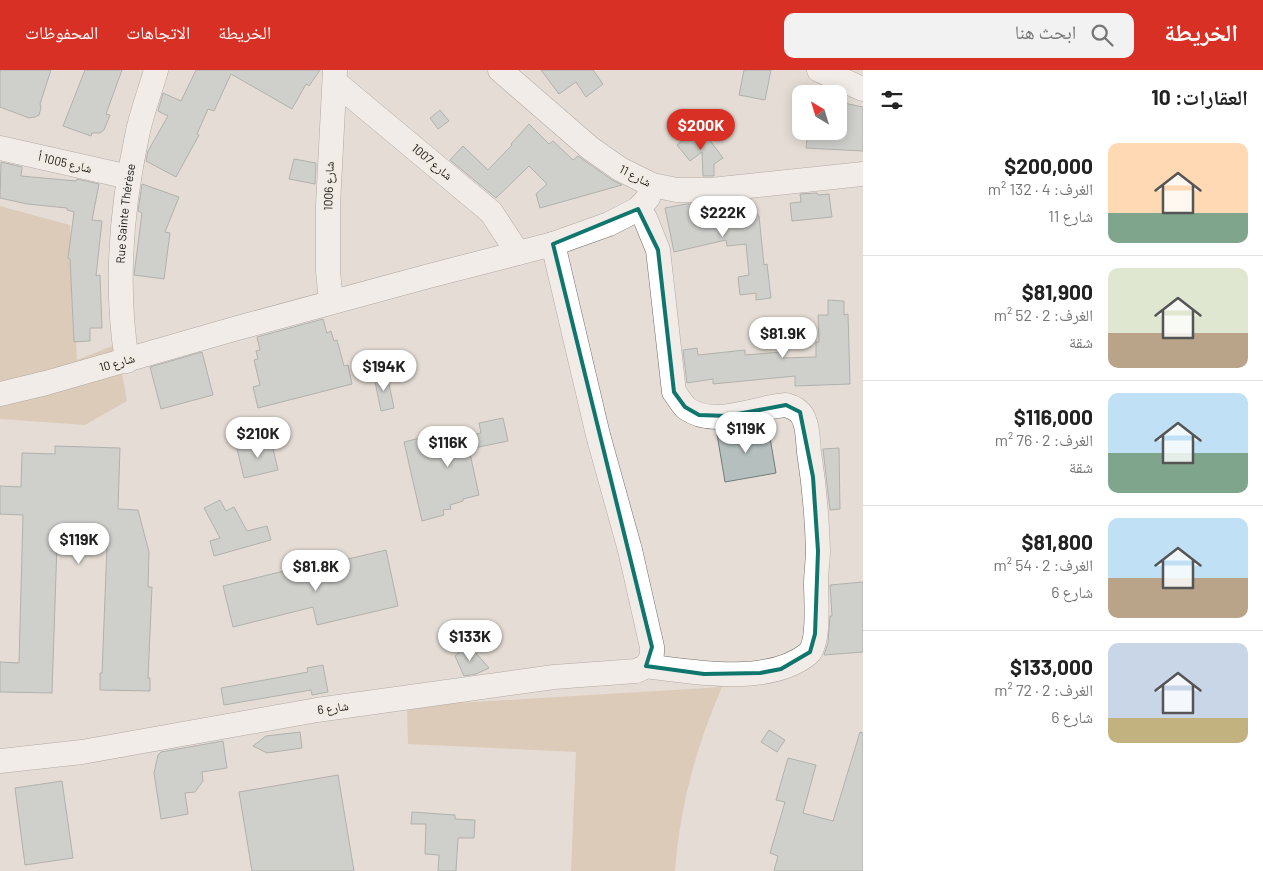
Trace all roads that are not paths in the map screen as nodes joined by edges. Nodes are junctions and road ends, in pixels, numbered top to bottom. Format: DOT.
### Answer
graph roads {
  1 [pos="156,70"];
  2 [pos="500,70"];
  3 [pos="819,70"];
  4 [pos="335,76"];
  5 [pos="863,89"];
  6 [pos="0,148"];
  7 [pos="863,174"];
  8 [pos="129,177"];
  9 [pos="652,185"];
  10 [pos="638,209"];
  11 [pos="553,244"];
  12 [pos="518,253"];
  13 [pos="331,302"];
  14 [pos="127,361"];
  15 [pos="0,394"];
  16 [pos="649,656"];
  17 [pos="0,761"];
  1 -- 8 [label="street, Rue Sainte Thérèse"];
  2 -- 9 [label="street, شارع 11"];
  3 -- 5 [label="street"];
  4 -- 12 [label="street, شارع 1007"];
  4 -- 13 [label="street, شارع 1006"];
  6 -- 8 [label="street, شارع 1005 أ"];
  7 -- 9 [label="street, شارع 11"];
  8 -- 14 [label="street, Rue Sainte Thérèse"];
  9 -- 10 [label="street"];
  10 -- 11 [label="street, شارع 10"];
  10 -- 16 [label="street"];
  11 -- 12 [label="street, شارع 10"];
  11 -- 16 [label="street"];
  12 -- 13 [label="street, شارع 10"];
  13 -- 14 [label="street, شارع 10"];
  14 -- 15 [label="street, شارع 10"];
  16 -- 17 [label="street, شارع 6"];
}
